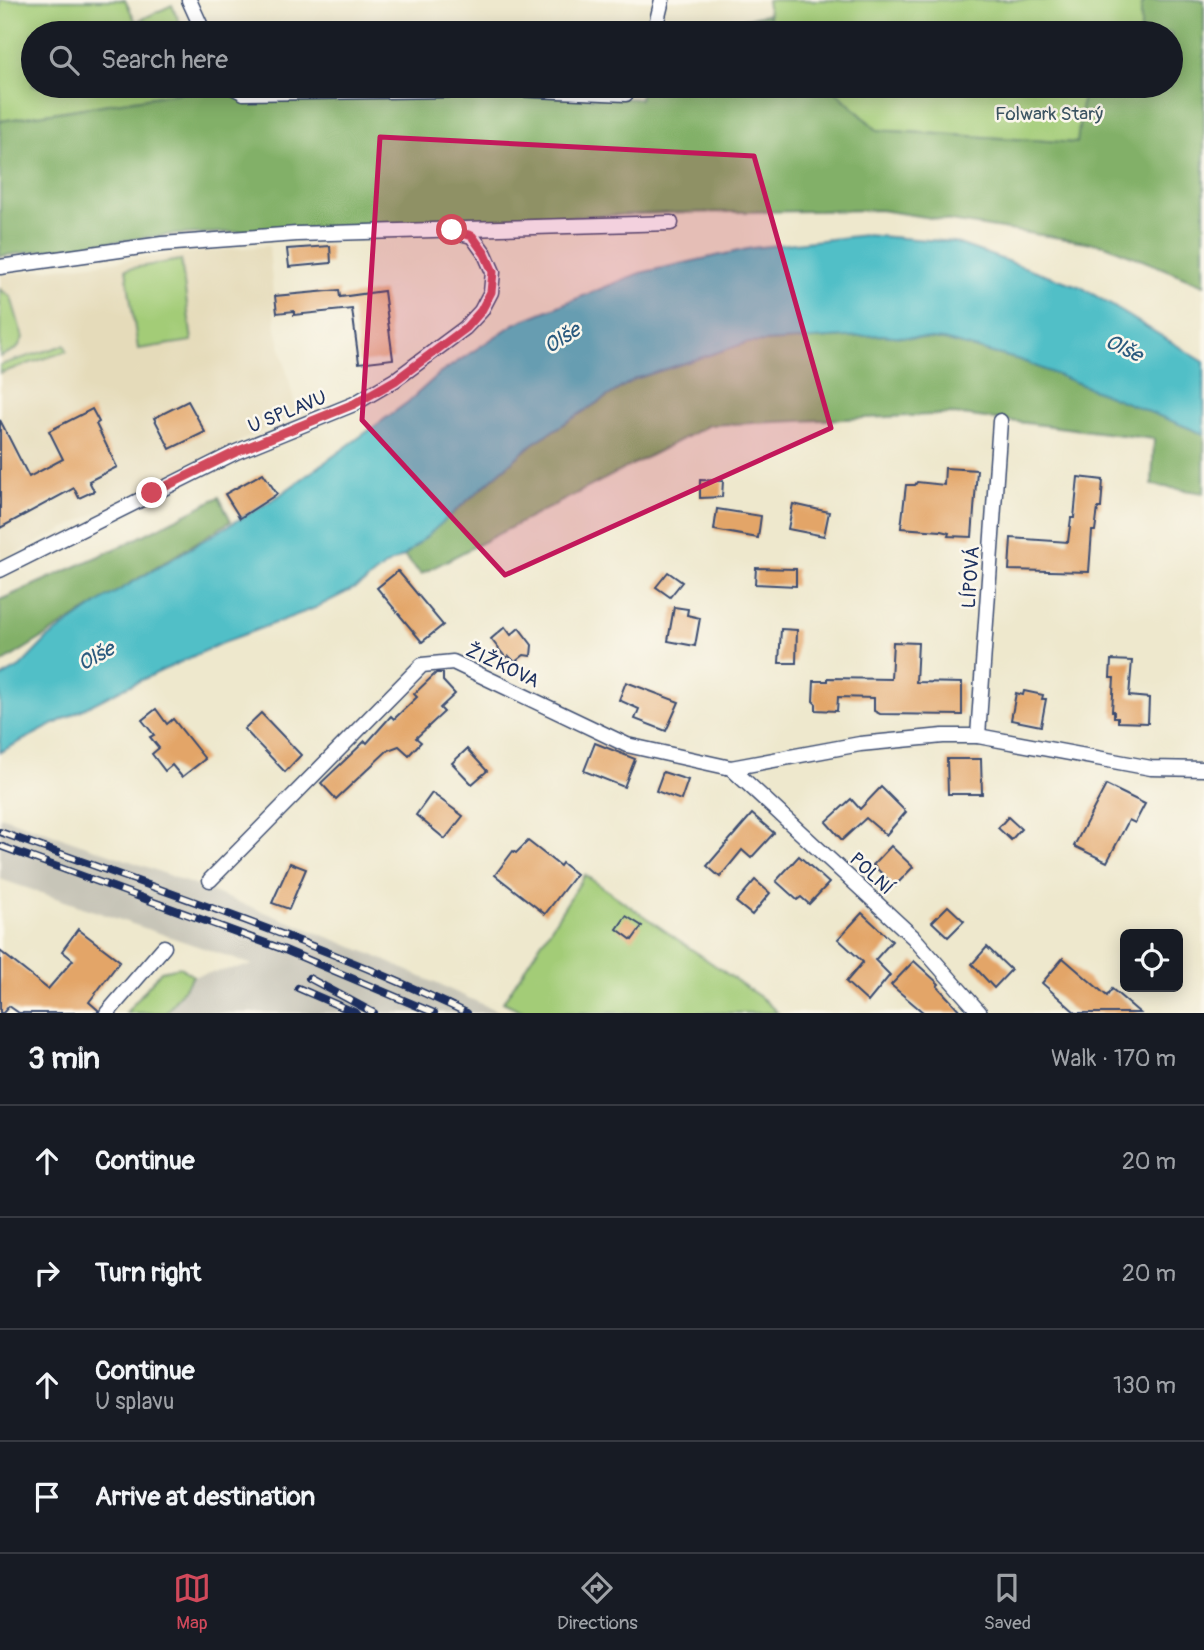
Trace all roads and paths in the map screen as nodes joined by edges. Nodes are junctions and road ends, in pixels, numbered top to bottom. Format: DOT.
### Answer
graph roads {
  1 [pos="189,0"];
  2 [pos="662,0"];
  3 [pos="199,21"];
  4 [pos="657,21"];
  5 [pos="671,222"];
  6 [pos="452,230"];
  7 [pos="0,267"];
  8 [pos="1000,421"];
  9 [pos="0,570"];
  10 [pos="978,736"];
  11 [pos="731,768"];
  12 [pos="1204,769"];
  13 [pos="210,880"];
  14 [pos="164,947"];
  15 [pos="107,1013"];
  16 [pos="980,1013"];
  1 -- 3 [label="street"];
  2 -- 4 [label="street"];
  5 -- 6 [label="street"];
  6 -- 7 [label="street"];
  6 -- 9 [label="street, U SPLAVU"];
  8 -- 10 [label="street, LÍPOVÁ"];
  10 -- 11 [label="street"];
  10 -- 12 [label="street"];
  11 -- 13 [label="street, ŽIŽKOVA"];
  11 -- 16 [label="street, POLNÍ"];
  14 -- 15 [label="street"];
}
